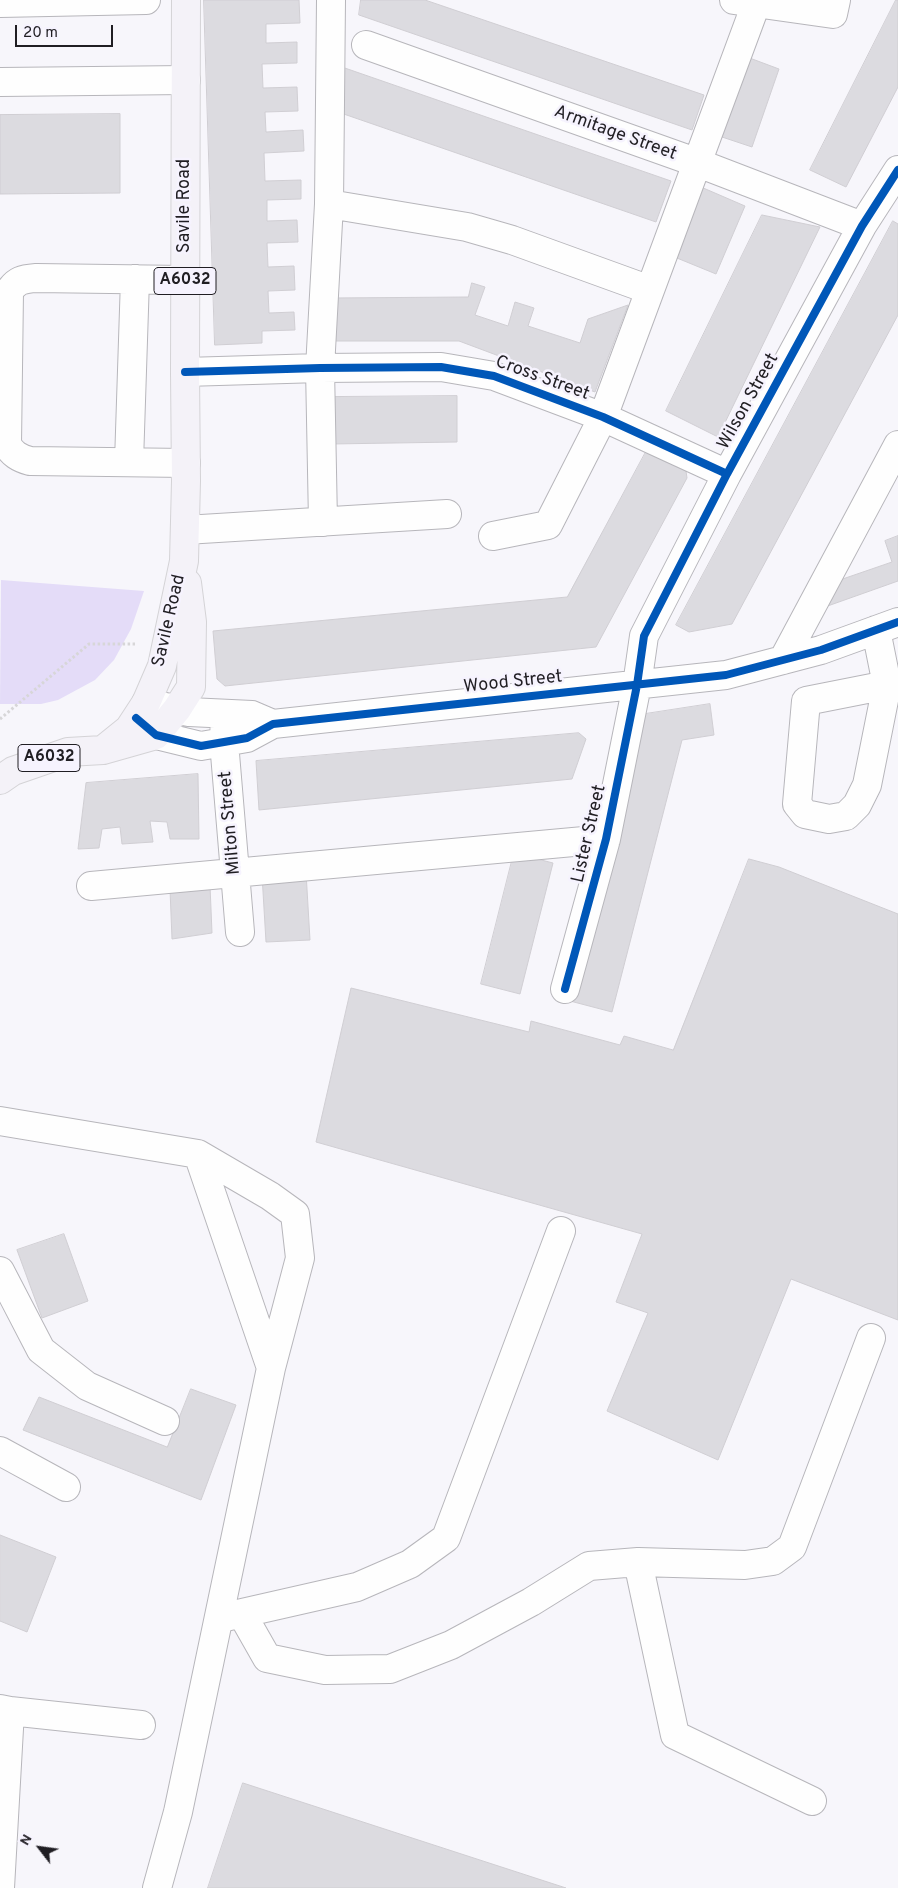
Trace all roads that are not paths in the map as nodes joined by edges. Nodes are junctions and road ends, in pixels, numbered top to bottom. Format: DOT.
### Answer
graph roads {
  1 [pos="146,0"];
  2 [pos="186,0"];
  3 [pos="331,0"];
  4 [pos="836,0"];
  5 [pos="745,2"];
  6 [pos="0,3"];
  7 [pos="366,45"];
  8 [pos="186,80"];
  9 [pos="0,82"];
  10 [pos="698,163"];
  11 [pos="898,170"];
  12 [pos="891,198"];
  13 [pos="328,204"];
  14 [pos="862,226"];
  15 [pos="135,279"];
  16 [pos="185,280"];
  17 [pos="650,290"];
  18 [pos="320,368"];
  19 [pos="185,372"];
  20 [pos="603,416"];
  21 [pos="894,458"];
  22 [pos="129,462"];
  23 [pos="186,463"];
  24 [pos="727,474"];
  25 [pos="447,514"];
  26 [pos="323,522"];
  27 [pos="185,530"];
  28 [pos="493,536"];
  29 [pos="184,561"];
  30 [pos="887,626"];
  31 [pos="783,660"];
  32 [pos="637,685"];
  33 [pos="887,685"];
  34 [pos="177,709"];
  35 [pos="141,710"];
  36 [pos="224,714"];
  37 [pos="273,724"];
  38 [pos="156,735"];
  39 [pos="224,742"];
  40 [pos="103,750"];
  41 [pos="0,780"];
  42 [pos="606,838"];
  43 [pos="236,872"];
  44 [pos="91,886"];
  45 [pos="240,932"];
  46 [pos="565,989"];
  47 [pos="0,1121"];
  48 [pos="198,1154"];
  49 [pos="561,1231"];
  50 [pos="0,1271"];
  51 [pos="871,1338"];
  52 [pos="272,1368"];
  53 [pos="165,1421"];
  54 [pos="0,1450"];
  55 [pos="66,1487"];
  56 [pos="638,1562"];
  57 [pos="230,1616"];
  58 [pos="5,1710"];
  59 [pos="141,1725"];
  60 [pos="812,1801"];
  61 [pos="0,1888"];
  62 [pos="157,1888"];
  1 -- 6 [label="street"];
  2 -- 8 [label="main road, Savile Road / A6032"];
  3 -- 13 [label="street"];
  4 -- 5 [label="street"];
  5 -- 10 [label="street"];
  7 -- 10 [label="street, Armitage Street"];
  8 -- 9 [label="street"];
  8 -- 16 [label="main road, Savile Road / A6032"];
  10 -- 14 [label="street, Armitage Street"];
  10 -- 17 [label="street"];
  11 -- 12 [label="street, Wilson Street"];
  12 -- 14 [label="street, Wilson Street"];
  13 -- 17 [label="street"];
  13 -- 18 [label="street"];
  14 -- 24 [label="street, Wilson Street"];
  15 -- 16 [label="street"];
  15 -- 22 [label="street"];
  15 -- 22 [label="street"];
  16 -- 19 [label="main road, Savile Road / A6032"];
  17 -- 20 [label="street"];
  18 -- 19 [label="street, Cross Street"];
  18 -- 20 [label="street, Cross Street"];
  18 -- 26 [label="street"];
  19 -- 23 [label="main road, Savile Road / A6032"];
  20 -- 24 [label="street, Cross Street"];
  20 -- 28 [label="street"];
  21 -- 31 [label="street"];
  22 -- 23 [label="street"];
  23 -- 27 [label="main road, Savile Road / A6032"];
  24 -- 32 [label="street, Wilson Street"];
  25 -- 26 [label="street"];
  26 -- 27 [label="street"];
  27 -- 29 [label="main road, Savile Road / A6032"];
  29 -- 34 [label="main road, Savile Road / A6032"];
  29 -- 35 [label="main road, Savile Road / A6032"];
  30 -- 31 [label="street, Wood Street"];
  30 -- 33 [label="street"];
  31 -- 32 [label="street, Wood Street"];
  32 -- 37 [label="street, Wood Street"];
  32 -- 42 [label="street, Lister Street"];
  33 -- 33 [label="street"];
  34 -- 35 [label="street, Wood Street"];
  34 -- 36 [label="street, Wood Street"];
  34 -- 38 [label="main road, Savile Road / A6032"];
  35 -- 38 [label="street, Wood Street"];
  35 -- 40 [label="main road, Savile Road / A6032"];
  36 -- 37 [label="street, Wood Street"];
  36 -- 39 [label="street, Milton Street"];
  37 -- 39 [label="street, Wood Street"];
  38 -- 39 [label="street, Wood Street"];
  38 -- 40 [label="main road, A6032"];
  39 -- 43 [label="street, Milton Street"];
  40 -- 41 [label="main road, A6032"];
  42 -- 43 [label="street"];
  42 -- 46 [label="street, Lister Street"];
  43 -- 44 [label="street"];
  43 -- 45 [label="street, Milton Street"];
  47 -- 48 [label="street"];
  48 -- 52 [label="street"];
  48 -- 52 [label="street"];
  49 -- 57 [label="street"];
  50 -- 53 [label="street"];
  51 -- 56 [label="street"];
  52 -- 57 [label="street"];
  54 -- 55 [label="street"];
  56 -- 57 [label="street"];
  56 -- 60 [label="street"];
  57 -- 62 [label="street"];
  58 -- 59 [label="street"];
  58 -- 61 [label="street"];
}
